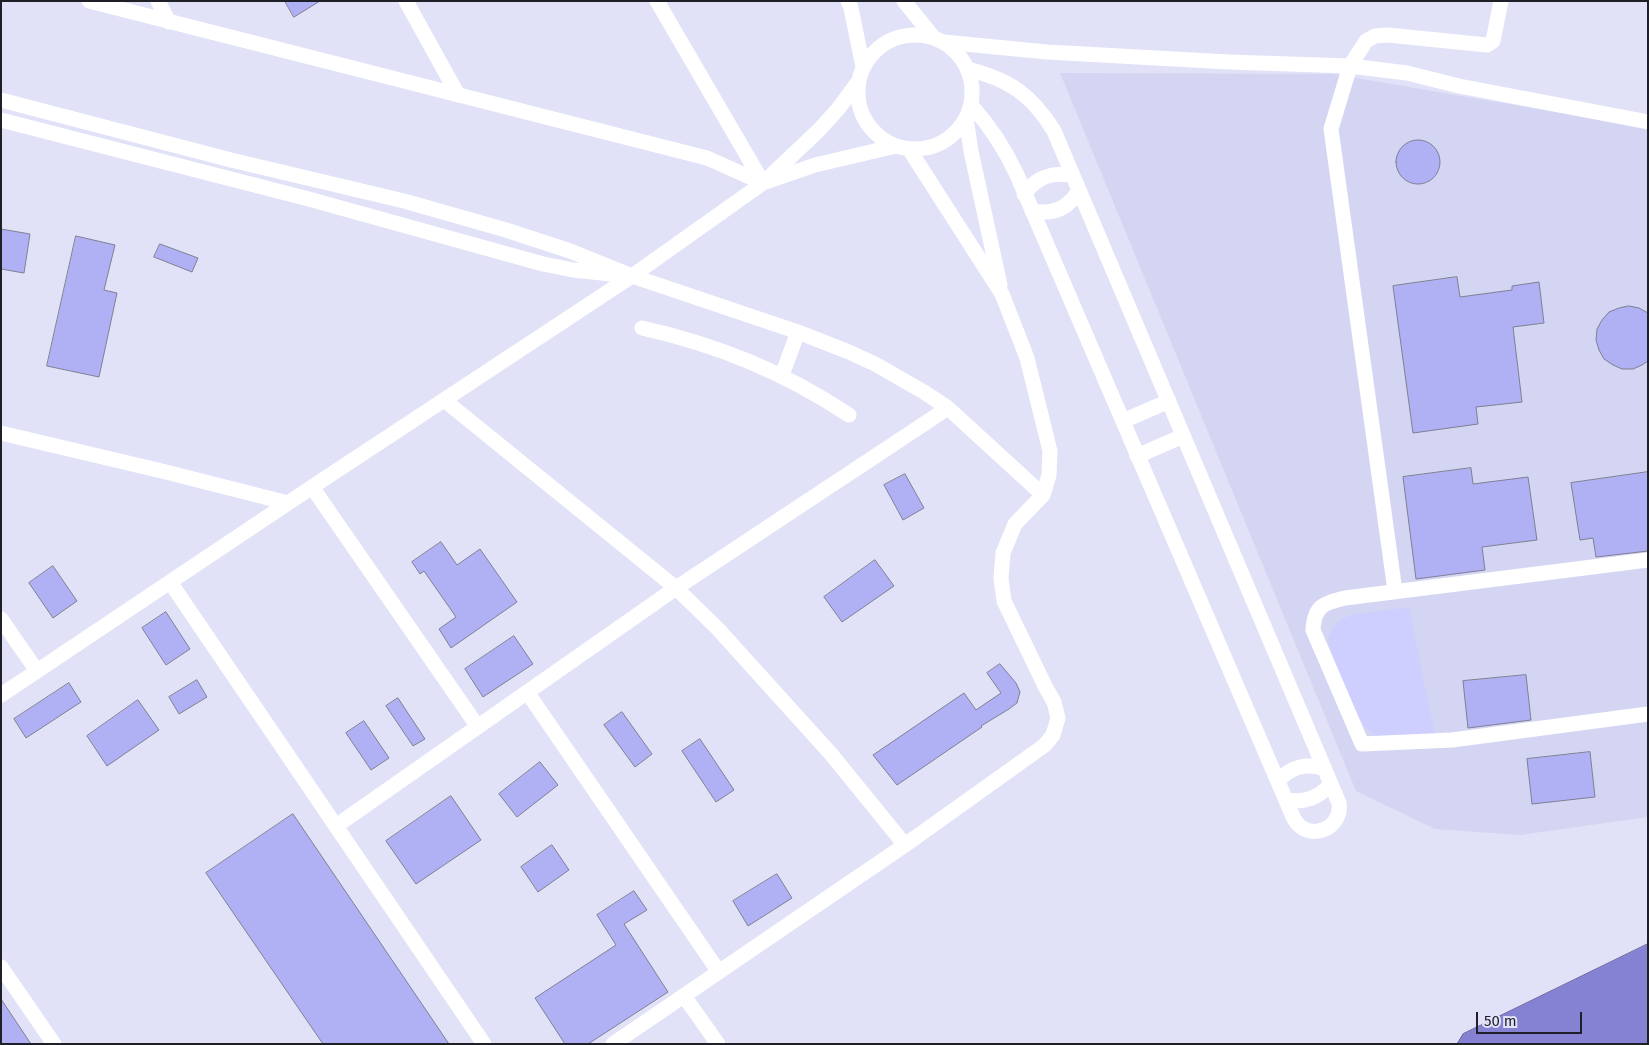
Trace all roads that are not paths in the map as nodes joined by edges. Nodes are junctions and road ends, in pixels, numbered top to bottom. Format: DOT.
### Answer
graph roads {
  1 [pos="89,1"];
  2 [pos="158,1"];
  3 [pos="406,1"];
  4 [pos="657,1"];
  5 [pos="848,1"];
  6 [pos="904,1"];
  7 [pos="1501,1"];
  8 [pos="169,22"];
  9 [pos="939,40"];
  10 [pos="1350,66"];
  11 [pos="863,67"];
  12 [pos="968,69"];
  13 [pos="858,82"];
  14 [pos="458,95"];
  15 [pos="1,100"];
  16 [pos="968,112"];
  17 [pos="1,120"];
  18 [pos="1648,122"];
  19 [pos="903,148"];
  20 [pos="763,183"];
  21 [pos="1076,183"];
  22 [pos="1024,194"];
  23 [pos="1032,210"];
  24 [pos="632,276"];
  25 [pos="1002,294"];
  26 [pos="642,328"];
  27 [pos="798,332"];
  28 [pos="782,375"];
  29 [pos="444,400"];
  30 [pos="1169,401"];
  31 [pos="948,408"];
  32 [pos="850,415"];
  33 [pos="1123,421"];
  34 [pos="1,434"];
  35 [pos="1183,436"];
  36 [pos="1137,456"];
  37 [pos="312,487"];
  38 [pos="1043,495"];
  39 [pos="288,503"];
  40 [pos="1648,560"];
  41 [pos="170,582"];
  42 [pos="676,588"];
  43 [pos="1395,591"];
  44 [pos="1,620"];
  45 [pos="37,671"];
  46 [pos="527,692"];
  47 [pos="1,695"];
  48 [pos="1648,714"];
  49 [pos="478,727"];
  50 [pos="1323,768"];
  51 [pos="1278,781"];
  52 [pos="1331,784"];
  53 [pos="1286,800"];
  54 [pos="336,826"];
  55 [pos="906,845"];
  56 [pos="1,967"];
  57 [pos="719,972"];
  58 [pos="684,996"];
  59 [pos="54,1044"];
  60 [pos="484,1044"];
  61 [pos="613,1044"];
  62 [pos="718,1044"];
  1 -- 8 [label="street"];
  2 -- 8 [label="street"];
  3 -- 14 [label="street"];
  4 -- 20 [label="street"];
  5 -- 11 [label="street"];
  6 -- 9 [label="street"];
  7 -- 10 [label="street"];
  8 -- 14 [label="street"];
  9 -- 10 [label="street"];
  9 -- 11 [label="street"];
  9 -- 12 [label="street"];
  10 -- 18 [label="street"];
  10 -- 43 [label="street"];
  11 -- 13 [label="street"];
  12 -- 16 [label="street"];
  12 -- 21 [label="street"];
  13 -- 19 [label="street"];
  13 -- 20 [label="street"];
  14 -- 20 [label="street"];
  15 -- 24 [label="street"];
  16 -- 19 [label="street"];
  16 -- 22 [label="street"];
  16 -- 25 [label="street"];
  17 -- 24 [label="street"];
  19 -- 20 [label="street"];
  19 -- 25 [label="street"];
  20 -- 24 [label="street"];
  21 -- 22 [label="street"];
  21 -- 23 [label="street"];
  21 -- 30 [label="street"];
  22 -- 23 [label="street"];
  23 -- 33 [label="street"];
  24 -- 27 [label="street"];
  24 -- 29 [label="street"];
  25 -- 38 [label="street"];
  26 -- 28 [label="street"];
  27 -- 28 [label="street"];
  27 -- 31 [label="street"];
  28 -- 32 [label="street"];
  29 -- 37 [label="street"];
  29 -- 42 [label="street"];
  30 -- 33 [label="street"];
  30 -- 35 [label="street"];
  31 -- 38 [label="street"];
  31 -- 42 [label="street"];
  33 -- 36 [label="street"];
  34 -- 39 [label="street"];
  35 -- 36 [label="street"];
  35 -- 50 [label="street"];
  36 -- 51 [label="street"];
  37 -- 39 [label="street"];
  37 -- 49 [label="street"];
  38 -- 55 [label="street"];
  39 -- 41 [label="street"];
  40 -- 43 [label="street"];
  41 -- 45 [label="street"];
  41 -- 54 [label="street"];
  42 -- 46 [label="street"];
  42 -- 55 [label="street"];
  43 -- 48 [label="street"];
  44 -- 45 [label="street"];
  45 -- 47 [label="street"];
  46 -- 49 [label="street"];
  46 -- 57 [label="street"];
  49 -- 54 [label="street"];
  50 -- 51 [label="street"];
  50 -- 52 [label="street"];
  51 -- 53 [label="street"];
  52 -- 53 [label="street"];
  52 -- 53 [label="street"];
  54 -- 60 [label="street"];
  55 -- 57 [label="street"];
  56 -- 59 [label="street"];
  57 -- 58 [label="street"];
  58 -- 61 [label="street"];
  58 -- 62 [label="street"];
}
